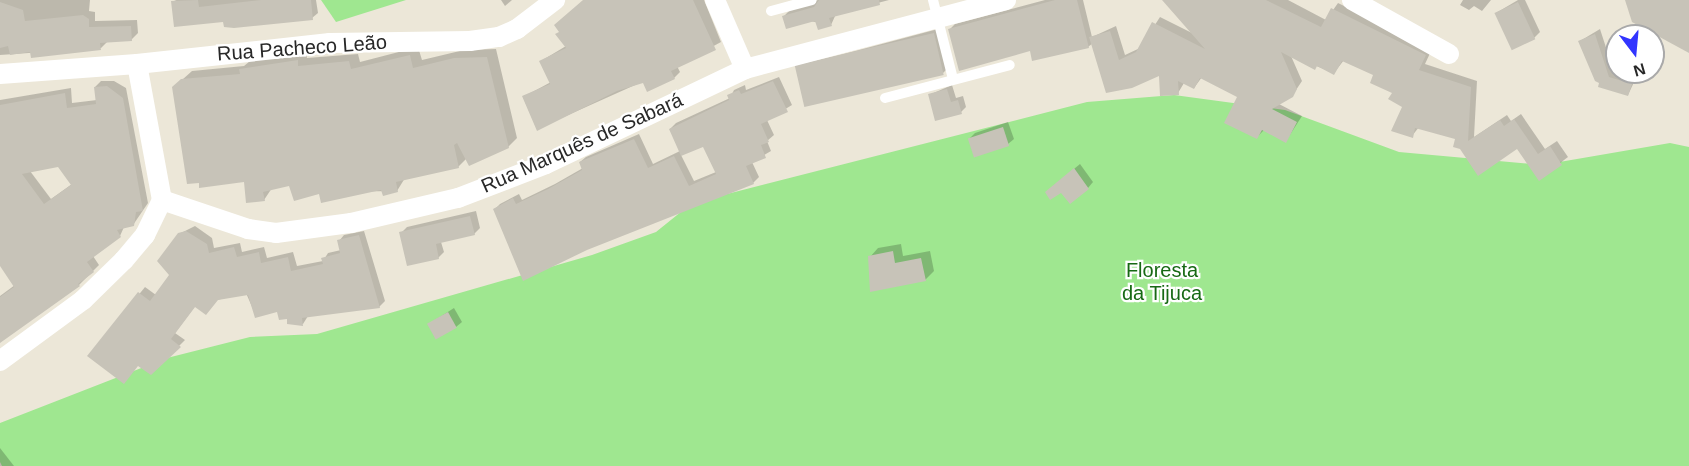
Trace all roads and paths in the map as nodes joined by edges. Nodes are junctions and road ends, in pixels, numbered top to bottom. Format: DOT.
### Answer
graph roads {
  1 [pos="555,0"];
  2 [pos="715,0"];
  3 [pos="812,0"];
  4 [pos="1006,0"];
  5 [pos="1352,0"];
  6 [pos="935,9"];
  7 [pos="771,11"];
  8 [pos="1449,54"];
  9 [pos="137,64"];
  10 [pos="1010,65"];
  11 [pos="746,69"];
  12 [pos="37,73"];
  13 [pos="0,74"];
  14 [pos="953,80"];
  15 [pos="0,82"];
  16 [pos="885,98"];
  17 [pos="162,200"];
  18 [pos="0,361"];
  1 -- 9 [label="street, Rua Pacheco Leão"];
  2 -- 11 [label="street"];
  3 -- 7 [label="lane"];
  4 -- 6 [label="street, Rua Marquês de Sabará"];
  5 -- 8 [label="street"];
  6 -- 11 [label="street, Rua Marquês de Sabará"];
  6 -- 14 [label="lane"];
  9 -- 12 [label="street, Rua Pacheco Leão"];
  9 -- 17 [label="street"];
  10 -- 14 [label="lane"];
  11 -- 17 [label="street, Rua Marquês de Sabará"];
  12 -- 13 [label="street, Rua Pacheco Leão"];
  12 -- 15 [label="street, Rua Pacheco Leão"];
  14 -- 16 [label="lane"];
  17 -- 18 [label="street"];
}
